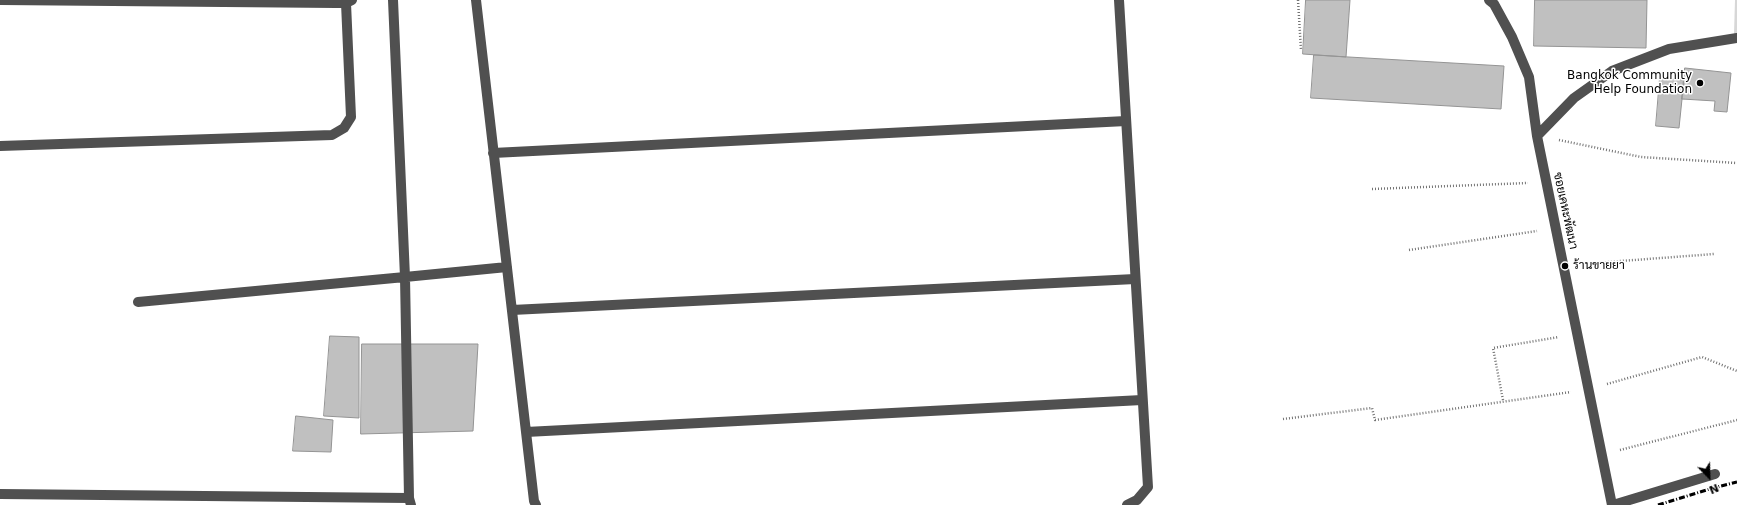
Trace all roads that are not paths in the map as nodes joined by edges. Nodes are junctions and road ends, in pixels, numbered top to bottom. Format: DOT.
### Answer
graph roads {
  1 [pos="1,0"];
  2 [pos="393,0"];
  3 [pos="476,0"];
  4 [pos="1119,0"];
  5 [pos="1489,0"];
  6 [pos="349,2"];
  7 [pos="1737,38"];
  8 [pos="1126,121"];
  9 [pos="1537,136"];
  10 [pos="0,146"];
  11 [pos="493,153"];
  12 [pos="507,267"];
  13 [pos="405,277"];
  14 [pos="1135,279"];
  15 [pos="138,302"];
  16 [pos="512,310"];
  17 [pos="1142,400"];
  18 [pos="526,432"];
  19 [pos="1715,474"];
  20 [pos="0,494"];
  21 [pos="410,502"];
  22 [pos="536,505"];
  23 [pos="1127,505"];
  24 [pos="1613,505"];
  1 -- 6 [label="street"];
  2 -- 13 [label="street"];
  3 -- 11 [label="street"];
  4 -- 8 [label="street"];
  5 -- 9 [label="street, ซอยเคหะพัฒนา"];
  6 -- 10 [label="street"];
  7 -- 9 [label="street"];
  8 -- 11 [label="street"];
  8 -- 14 [label="street"];
  9 -- 24 [label="street, ซอยเคหะพัฒนา"];
  11 -- 12 [label="street"];
  12 -- 13 [label="street"];
  12 -- 16 [label="street"];
  13 -- 15 [label="street"];
  13 -- 21 [label="street"];
  14 -- 16 [label="street"];
  14 -- 17 [label="street"];
  16 -- 18 [label="street"];
  17 -- 18 [label="street"];
  17 -- 23 [label="street"];
  18 -- 22 [label="street"];
  19 -- 24 [label="street"];
  20 -- 21 [label="street"];
}
